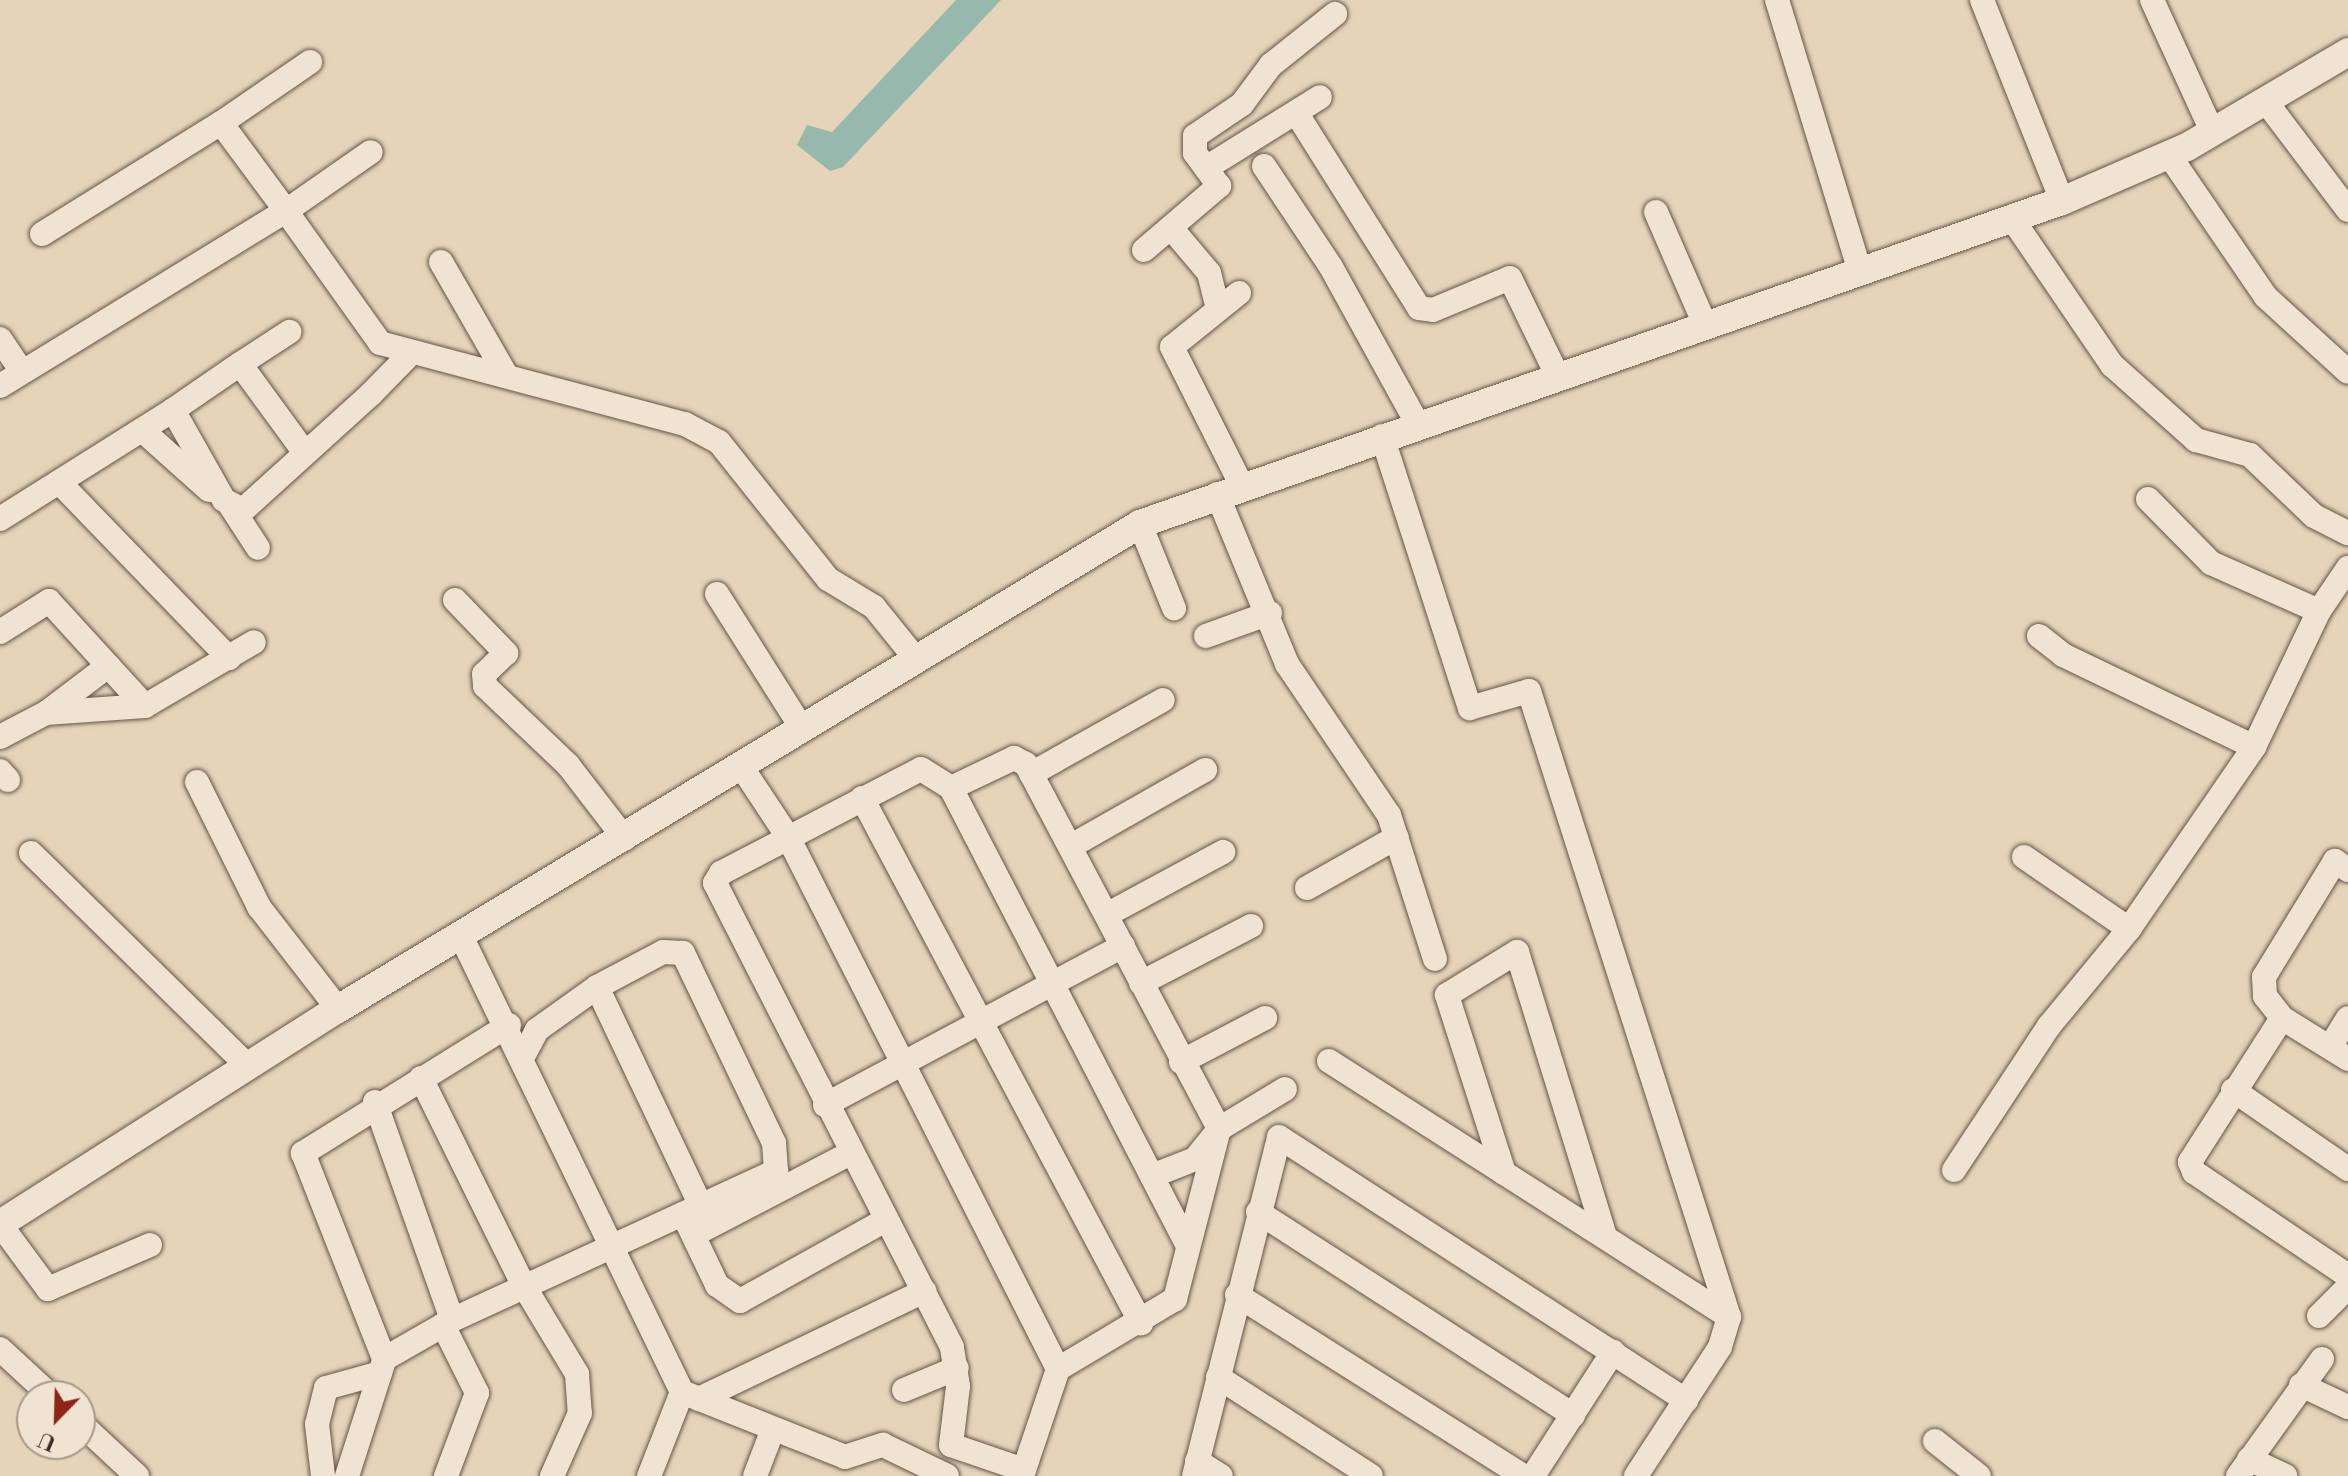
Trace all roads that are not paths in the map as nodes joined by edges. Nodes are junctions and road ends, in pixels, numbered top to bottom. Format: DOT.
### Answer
graph roads {
  1 [pos="1777,0"];
  2 [pos="1982,0"];
  3 [pos="2152,0"];
  4 [pos="1335,14"];
  5 [pos="2348,52"];
  6 [pos="310,62"];
  7 [pos="1320,97"];
  8 [pos="2267,103"];
  9 [pos="1297,114"];
  10 [pos="221,123"];
  11 [pos="2213,133"];
  12 [pos="371,152"];
  13 [pos="2169,155"];
  14 [pos="1264,166"];
  15 [pos="1206,168"];
  16 [pos="2062,201"];
  17 [pos="2348,210"];
  18 [pos="286,211"];
  19 [pos="1656,212"];
  20 [pos="2013,220"];
  21 [pos="1172,229"];
  22 [pos="42,234"];
  23 [pos="1144,250"];
  24 [pos="441,262"];
  25 [pos="1859,269"];
  26 [pos="1239,293"];
  27 [pos="1218,308"];
  28 [pos="1706,327"];
  29 [pos="289,332"];
  30 [pos="0,339"];
  31 [pos="409,355"];
  32 [pos="240,364"];
  33 [pos="21,370"];
  34 [pos="2348,372"];
  35 [pos="506,375"];
  36 [pos="1559,379"];
  37 [pos="0,386"];
  38 [pos="173,410"];
  39 [pos="1417,423"];
  40 [pos="142,430"];
  41 [pos="1382,436"];
  42 [pos="305,453"];
  43 [pos="59,482"];
  44 [pos="1230,490"];
  45 [pos="2148,499"];
  46 [pos="227,502"];
  47 [pos="0,519"];
  48 [pos="1140,524"];
  49 [pos="2348,533"];
  50 [pos="258,548"];
  51 [pos="2348,568"];
  52 [pos="717,594"];
  53 [pos="455,600"];
  54 [pos="1174,608"];
  55 [pos="2319,611"];
  56 [pos="1270,613"];
  57 [pos="0,632"];
  58 [pos="1206,636"];
  59 [pos="2039,636"];
  60 [pos="254,642"];
  61 [pos="229,658"];
  62 [pos="916,659"];
  63 [pos="108,666"];
  64 [pos="1163,700"];
  65 [pos="145,706"];
  66 [pos="46,713"];
  67 [pos="803,730"];
  68 [pos="0,737"];
  69 [pos="2254,747"];
  70 [pos="743,769"];
  71 [pos="1205,770"];
  72 [pos="1031,774"];
  73 [pos="197,782"];
  74 [pos="951,788"];
  75 [pos="862,798"];
  76 [pos="788,837"];
  77 [pos="1397,837"];
  78 [pos="625,839"];
  79 [pos="1073,845"];
  80 [pos="1223,852"];
  81 [pos="31,853"];
  82 [pos="2024,857"];
  83 [pos="2348,870"];
  84 [pos="1307,888"];
  85 [pos="1108,914"];
  86 [pos="1251,926"];
  87 [pos="2129,929"];
  88 [pos="461,936"];
  89 [pos="1123,946"];
  90 [pos="1435,959"];
  91 [pos="1049,982"];
  92 [pos="1141,983"];
  93 [pos="597,987"];
  94 [pos="338,1009"];
  95 [pos="1265,1018"];
  96 [pos="2282,1018"];
  97 [pos="2348,1018"];
  98 [pos="980,1022"];
  99 [pos="509,1025"];
  100 [pos="2339,1053"];
  101 [pos="524,1054"];
  102 [pos="1329,1061"];
  103 [pos="1181,1062"];
  104 [pos="902,1064"];
  105 [pos="247,1065"];
  106 [pos="421,1078"];
  107 [pos="1285,1089"];
  108 [pos="2233,1090"];
  109 [pos="375,1102"];
  110 [pos="825,1105"];
  111 [pos="1219,1129"];
  112 [pos="849,1154"];
  113 [pos="2348,1169"];
  114 [pos="1954,1170"];
  115 [pos="1504,1173"];
  116 [pos="1152,1176"];
  117 [pos="1258,1212"];
  118 [pos="693,1218"];
  119 [pos="884,1221"];
  120 [pos="0,1224"];
  121 [pos="1605,1237"];
  122 [pos="1187,1244"];
  123 [pos="150,1245"];
  124 [pos="612,1245"];
  125 [pos="2348,1276"];
  126 [pos="524,1286"];
  127 [pos="2348,1287"];
  128 [pos="924,1291"];
  129 [pos="1237,1295"];
  130 [pos="2319,1316"];
  131 [pos="1729,1317"];
  132 [pos="448,1322"];
  133 [pos="1141,1323"];
  134 [pos="0,1349"];
  135 [pos="1613,1352"];
  136 [pos="2322,1359"];
  137 [pos="382,1366"];
  138 [pos="957,1368"];
  139 [pos="1058,1369"];
  140 [pos="1218,1377"];
  141 [pos="34,1380"];
  142 [pos="2301,1385"];
  143 [pos="904,1390"];
  144 [pos="690,1396"];
  145 [pos="1686,1400"];
  146 [pos="2348,1407"];
  147 [pos="1573,1415"];
  148 [pos="773,1429"];
  149 [pos="96,1438"];
  150 [pos="1935,1441"];
  151 [pos="853,1465"];
  152 [pos="2243,1468"];
  153 [pos="1195,1469"];
  154 [pos="1023,1473"];
  155 [pos="137,1476"];
  156 [pos="323,1476"];
  157 [pos="347,1476"];
  158 [pos="446,1476"];
  159 [pos="552,1476"];
  160 [pos="649,1476"];
  161 [pos="755,1476"];
  162 [pos="947,1476"];
  163 [pos="1221,1476"];
  164 [pos="1371,1476"];
  165 [pos="1523,1476"];
  166 [pos="1533,1476"];
  167 [pos="1636,1476"];
  168 [pos="1979,1476"];
  169 [pos="2285,1476"];
  1 -- 25 [label="street"];
  2 -- 16 [label="street"];
  3 -- 11 [label="street"];
  4 -- 15 [label="street"];
  5 -- 8 [label="street"];
  6 -- 10 [label="street"];
  7 -- 9 [label="street"];
  8 -- 11 [label="street"];
  8 -- 17 [label="street"];
  9 -- 15 [label="street"];
  9 -- 36 [label="street"];
  10 -- 18 [label="street"];
  10 -- 22 [label="street"];
  11 -- 13 [label="street"];
  12 -- 18 [label="street"];
  13 -- 16 [label="street"];
  13 -- 34 [label="street"];
  14 -- 39 [label="street"];
  15 -- 21 [label="street"];
  16 -- 20 [label="street"];
  18 -- 31 [label="street"];
  18 -- 33 [label="street"];
  19 -- 28 [label="street"];
  20 -- 25 [label="street"];
  20 -- 49 [label="street"];
  21 -- 23 [label="street"];
  21 -- 27 [label="street"];
  24 -- 35 [label="street"];
  25 -- 28 [label="street"];
  26 -- 27 [label="street"];
  27 -- 44 [label="street"];
  28 -- 36 [label="street"];
  29 -- 32 [label="street"];
  30 -- 33 [label="street"];
  31 -- 35 [label="street"];
  31 -- 42 [label="street"];
  32 -- 38 [label="street"];
  32 -- 42 [label="street"];
  33 -- 37 [label="street"];
  35 -- 62 [label="street"];
  36 -- 39 [label="street"];
  38 -- 40 [label="street"];
  38 -- 46 [label="street"];
  39 -- 41 [label="street"];
  40 -- 43 [label="street"];
  40 -- 46 [label="street"];
  41 -- 44 [label="street"];
  41 -- 131 [label="street"];
  42 -- 46 [label="street"];
  43 -- 47 [label="street"];
  43 -- 61 [label="street"];
  44 -- 48 [label="street"];
  44 -- 56 [label="street"];
  45 -- 55 [label="street"];
  46 -- 50 [label="street"];
  48 -- 54 [label="street"];
  48 -- 62 [label="street"];
  51 -- 55 [label="street"];
  52 -- 67 [label="street"];
  53 -- 78 [label="street"];
  55 -- 69 [label="street"];
  56 -- 58 [label="street"];
  56 -- 77 [label="street"];
  57 -- 63 [label="street"];
  59 -- 69 [label="street"];
  60 -- 61 [label="street"];
  61 -- 65 [label="street"];
  62 -- 67 [label="street"];
  63 -- 65 [label="street"];
  63 -- 66 [label="street"];
  64 -- 72 [label="street"];
  65 -- 66 [label="street"];
  66 -- 68 [label="street"];
  67 -- 70 [label="street"];
  69 -- 87 [label="street"];
  70 -- 76 [label="street"];
  70 -- 78 [label="street"];
  71 -- 79 [label="street"];
  72 -- 74 [label="street"];
  72 -- 79 [label="street"];
  73 -- 94 [label="street"];
  74 -- 75 [label="street"];
  74 -- 91 [label="street"];
  75 -- 76 [label="street"];
  75 -- 98 [label="street"];
  76 -- 104 [label="street"];
  76 -- 110 [label="street"];
  77 -- 84 [label="street"];
  77 -- 90 [label="street"];
  78 -- 88 [label="street"];
  79 -- 85 [label="street"];
  80 -- 85 [label="street"];
  81 -- 105 [label="street"];
  82 -- 87 [label="street"];
  83 -- 96 [label="street"];
  85 -- 89 [label="street"];
  86 -- 92 [label="street"];
  87 -- 114 [label="street"];
  88 -- 94 [label="street"];
  88 -- 99 [label="street"];
  89 -- 91 [label="street"];
  89 -- 92 [label="street"];
  91 -- 98 [label="street"];
  91 -- 116 [label="street"];
  92 -- 103 [label="street"];
  93 -- 101 [label="street"];
  93 -- 118 [label="street"];
  93 -- 118 [label="street"];
  94 -- 105 [label="street"];
  95 -- 103 [label="street"];
  96 -- 100 [label="street"];
  96 -- 108 [label="street"];
  97 -- 100 [label="street"];
  98 -- 104 [label="street"];
  98 -- 133 [label="street"];
  99 -- 101 [label="street"];
  99 -- 106 [label="street"];
  101 -- 124 [label="street"];
  102 -- 115 [label="street"];
  103 -- 111 [label="street"];
  104 -- 110 [label="street"];
  104 -- 139 [label="street"];
  105 -- 120 [label="street"];
  106 -- 109 [label="street"];
  106 -- 126 [label="street"];
  107 -- 111 [label="street"];
  108 -- 113 [label="street"];
  108 -- 125 [label="street"];
  109 -- 132 [label="street"];
  109 -- 137 [label="street"];
  110 -- 112 [label="street"];
  111 -- 116 [label="street"];
  111 -- 122 [label="street"];
  112 -- 118 [label="street"];
  112 -- 119 [label="street"];
  115 -- 121 [label="street"];
  115 -- 121 [label="street"];
  116 -- 122 [label="street"];
  117 -- 129 [label="street"];
  117 -- 135 [label="street"];
  117 -- 147 [label="street"];
  118 -- 119 [label="street"];
  118 -- 124 [label="street"];
  119 -- 128 [label="street"];
  120 -- 123 [label="street"];
  121 -- 131 [label="street"];
  122 -- 133 [label="street"];
  124 -- 126 [label="street"];
  124 -- 144 [label="street"];
  126 -- 132 [label="street"];
  126 -- 159 [label="street"];
  127 -- 130 [label="street"];
  128 -- 138 [label="street"];
  128 -- 144 [label="street"];
  129 -- 140 [label="street"];
  129 -- 165 [label="street"];
  131 -- 145 [label="street"];
  132 -- 137 [label="street"];
  132 -- 158 [label="street"];
  133 -- 139 [label="street"];
  134 -- 141 [label="street"];
  135 -- 145 [label="street"];
  135 -- 147 [label="street"];
  136 -- 142 [label="street"];
  137 -- 156 [label="street"];
  137 -- 157 [label="street"];
  138 -- 143 [label="street"];
  138 -- 154 [label="street"];
  139 -- 154 [label="street"];
  140 -- 153 [label="street"];
  140 -- 164 [label="street"];
  142 -- 146 [label="street"];
  142 -- 152 [label="street"];
  144 -- 148 [label="street"];
  144 -- 160 [label="street"];
  145 -- 167 [label="street"];
  147 -- 166 [label="street"];
  148 -- 151 [label="street"];
  148 -- 161 [label="street"];
  149 -- 155 [label="street"];
  150 -- 168 [label="street"];
  151 -- 162 [label="street"];
  152 -- 169 [label="street"];
  153 -- 163 [label="street"];
}
